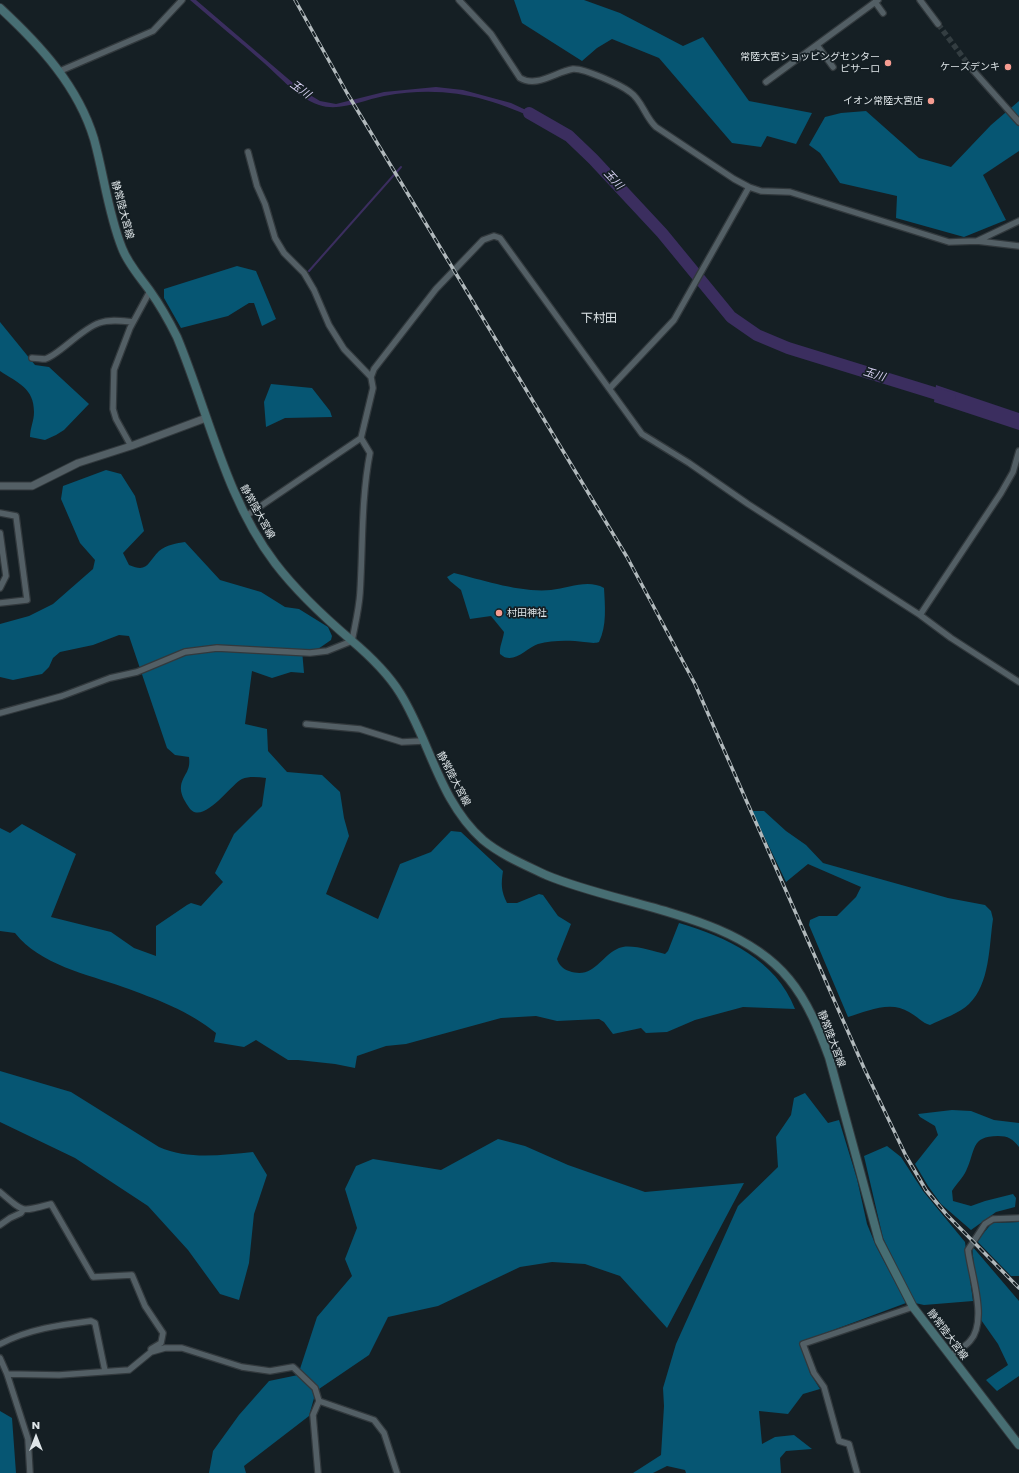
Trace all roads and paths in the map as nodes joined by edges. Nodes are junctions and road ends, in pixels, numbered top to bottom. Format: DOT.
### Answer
graph roads {
  1 [pos="182,0"];
  2 [pos="458,0"];
  3 [pos="920,0"];
  4 [pos="876,1"];
  5 [pos="0,8"];
  6 [pos="883,13"];
  7 [pos="938,24"];
  8 [pos="817,45"];
  9 [pos="833,67"];
  10 [pos="971,68"];
  11 [pos="60,71"];
  12 [pos="766,82"];
  13 [pos="1019,122"];
  14 [pos="248,152"];
  15 [pos="749,187"];
  16 [pos="1019,221"];
  17 [pos="977,241"];
  18 [pos="1019,246"];
  19 [pos="150,291"];
  20 [pos="133,322"];
  21 [pos="32,358"];
  22 [pos="371,377"];
  23 [pos="610,388"];
  24 [pos="206,418"];
  25 [pos="361,438"];
  26 [pos="131,446"];
  27 [pos="1019,451"];
  28 [pos="0,486"];
  29 [pos="0,513"];
  30 [pos="246,516"];
  31 [pos="0,533"];
  32 [pos="2,563"];
  33 [pos="0,588"];
  34 [pos="0,603"];
  35 [pos="920,615"];
  36 [pos="352,641"];
  37 [pos="1019,682"];
  38 [pos="0,713"];
  39 [pos="306,724"];
  40 [pos="423,741"];
  41 [pos="0,1192"];
  42 [pos="22,1210"];
  43 [pos="1019,1218"];
  44 [pos="0,1226"];
  45 [pos="913,1307"];
  46 [pos="0,1344"];
  47 [pos="151,1352"];
  48 [pos="950,1356"];
  49 [pos="0,1358"];
  50 [pos="105,1371"];
  51 [pos="8,1374"];
  52 [pos="319,1401"];
  53 [pos="1019,1445"];
  54 [pos="30,1473"];
  55 [pos="318,1473"];
  56 [pos="397,1473"];
  57 [pos="857,1473"];
  1 -- 11 [label="street"];
  2 -- 15 [label="street"];
  3 -- 7 [label="street"];
  4 -- 6 [label="street"];
  4 -- 8 [label="street"];
  5 -- 11 [label="main road, 静常陸大宮線"];
  8 -- 9 [label="street"];
  8 -- 12 [label="street"];
  10 -- 13 [label="street"];
  11 -- 19 [label="main road, 静常陸大宮線"];
  14 -- 22 [label="street"];
  15 -- 17 [label="street"];
  15 -- 23 [label="street"];
  16 -- 17 [label="street"];
  17 -- 18 [label="street"];
  19 -- 20 [label="street"];
  19 -- 24 [label="main road, 静常陸大宮線"];
  20 -- 21 [label="street"];
  20 -- 26 [label="street"];
  22 -- 23 [label="street"];
  22 -- 25 [label="street"];
  23 -- 35 [label="street"];
  24 -- 26 [label="street"];
  24 -- 30 [label="main road, 静常陸大宮線"];
  25 -- 30 [label="street"];
  25 -- 36 [label="street"];
  26 -- 28 [label="street"];
  27 -- 35 [label="street"];
  29 -- 34 [label="street"];
  30 -- 36 [label="main road, 静常陸大宮線"];
  31 -- 32 [label="street"];
  32 -- 33 [label="street"];
  35 -- 37 [label="street"];
  36 -- 38 [label="street"];
  36 -- 40 [label="main road, 静常陸大宮線"];
  39 -- 40 [label="street"];
  40 -- 45 [label="main road, 静常陸大宮線"];
  41 -- 42 [label="street"];
  42 -- 44 [label="street"];
  42 -- 47 [label="street"];
  43 -- 48 [label="street"];
  45 -- 48 [label="main road, 静常陸大宮線"];
  45 -- 57 [label="street"];
  46 -- 50 [label="street"];
  47 -- 50 [label="street"];
  47 -- 52 [label="street"];
  48 -- 53 [label="main road, 静常陸大宮線"];
  49 -- 51 [label="street"];
  50 -- 51 [label="street"];
  51 -- 54 [label="street"];
  52 -- 55 [label="street"];
  52 -- 56 [label="street"];
}
